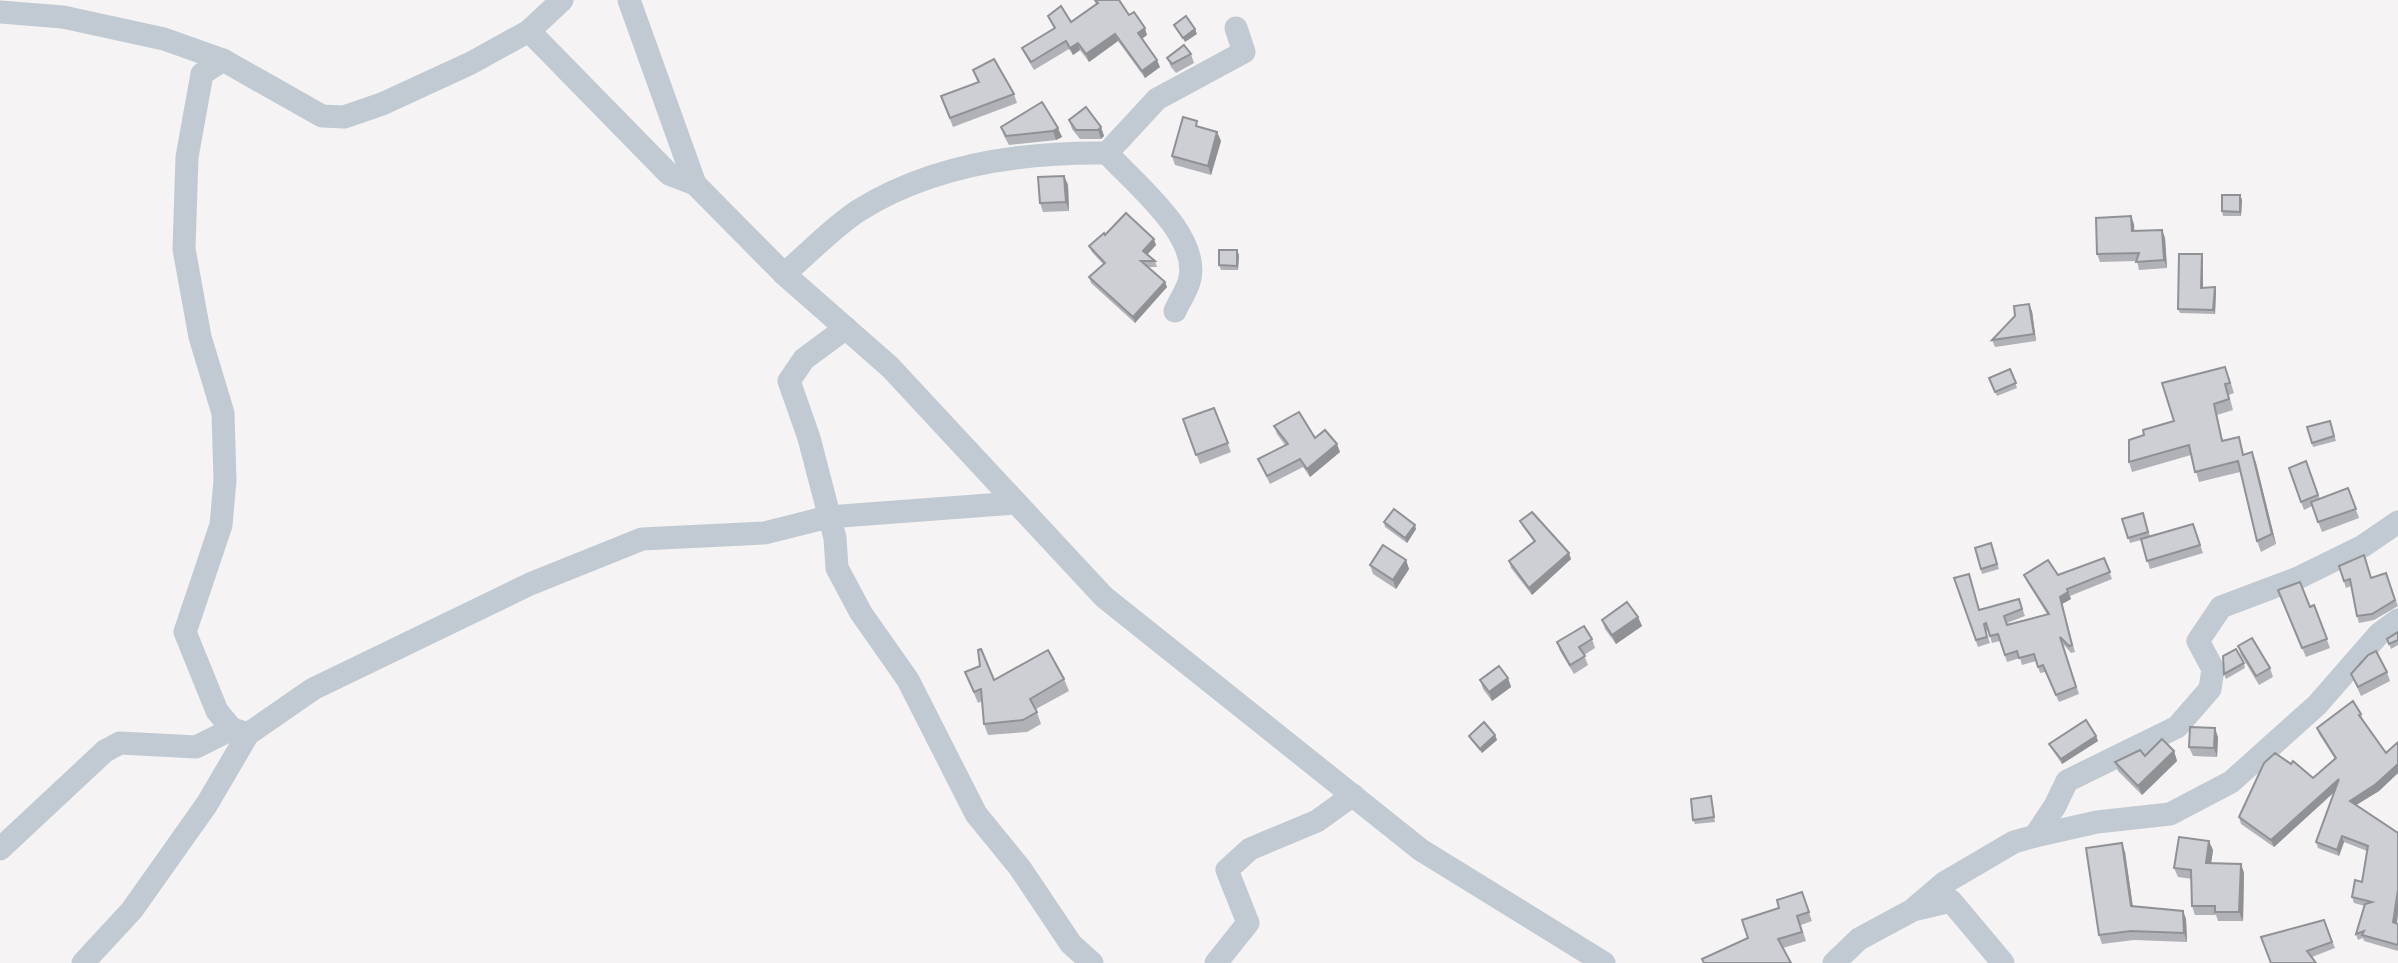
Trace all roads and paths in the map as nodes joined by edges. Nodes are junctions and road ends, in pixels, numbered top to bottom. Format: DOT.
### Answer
graph roads {
  1 [pos="562,0"];
  2 [pos="629,0"];
  3 [pos="0,12"];
  4 [pos="1236,27"];
  5 [pos="529,31"];
  6 [pos="223,60"];
  7 [pos="1107,153"];
  8 [pos="695,184"];
  9 [pos="784,274"];
  10 [pos="1175,311"];
  11 [pos="846,328"];
  12 [pos="1015,503"];
  13 [pos="828,517"];
  14 [pos="2398,522"];
  15 [pos="2398,620"];
  16 [pos="240,732"];
  17 [pos="1353,795"];
  18 [pos="2035,836"];
  19 [pos="0,849"];
  20 [pos="1911,911"];
  21 [pos="83,963"];
  22 [pos="1091,963"];
  23 [pos="1216,963"];
  24 [pos="1604,963"];
  25 [pos="1834,963"];
  26 [pos="2003,963"];
  1 -- 5 [label="street"];
  2 -- 8 [label="street"];
  3 -- 6 [label="street"];
  4 -- 7 [label="street"];
  5 -- 6 [label="street"];
  5 -- 8 [label="street"];
  6 -- 16 [label="street"];
  7 -- 9 [label="street"];
  7 -- 10 [label="street"];
  8 -- 9 [label="street"];
  9 -- 11 [label="street"];
  11 -- 12 [label="street"];
  11 -- 13 [label="street"];
  12 -- 13 [label="street"];
  12 -- 17 [label="street"];
  13 -- 16 [label="street"];
  13 -- 22 [label="street"];
  14 -- 18 [label="street"];
  15 -- 18 [label="street"];
  16 -- 19 [label="street"];
  16 -- 21 [label="street"];
  17 -- 23 [label="street"];
  17 -- 24 [label="street"];
  18 -- 20 [label="street"];
  20 -- 25 [label="street"];
  20 -- 26 [label="street"];
}
